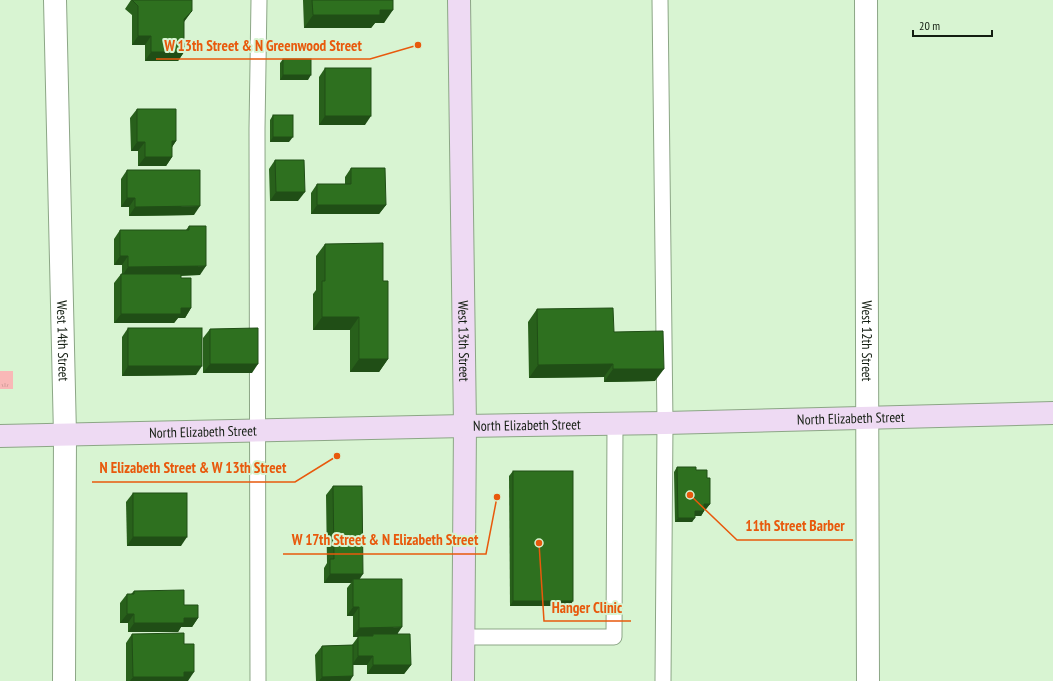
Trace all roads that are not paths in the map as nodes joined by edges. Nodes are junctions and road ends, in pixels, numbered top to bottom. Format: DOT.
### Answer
graph roads {
  1 [pos="55,0"];
  2 [pos="259,0"];
  3 [pos="459,0"];
  4 [pos="660,0"];
  5 [pos="866,0"];
  6 [pos="1053,413"];
  7 [pos="869,419"];
  8 [pos="615,424"];
  9 [pos="665,424"];
  10 [pos="465,426"];
  11 [pos="258,430"];
  12 [pos="65,435"];
  13 [pos="0,436"];
  14 [pos="463,638"];
  15 [pos="64,681"];
  16 [pos="258,681"];
  17 [pos="463,681"];
  18 [pos="663,681"];
  19 [pos="868,681"];
  1 -- 12 [label="street, West 14th Street"];
  2 -- 11 [label="lane"];
  3 -- 10 [label="main road, West 13th Street"];
  4 -- 9 [label="lane"];
  5 -- 7 [label="street, West 12th Street"];
  6 -- 7 [label="main road, North Elizabeth Street"];
  7 -- 9 [label="main road, North Elizabeth Street"];
  7 -- 19 [label="street, West 12th Street"];
  8 -- 9 [label="main road, North Elizabeth Street"];
  8 -- 10 [label="main road, North Elizabeth Street"];
  8 -- 14 [label="lane"];
  9 -- 18 [label="lane"];
  10 -- 11 [label="main road, North Elizabeth Street"];
  10 -- 14 [label="main road, West 13th Street"];
  11 -- 12 [label="main road, North Elizabeth Street"];
  11 -- 16 [label="lane"];
  12 -- 13 [label="main road, North Elizabeth Street"];
  12 -- 15 [label="street, West 14th Street"];
  14 -- 17 [label="main road, West 13th Street"];
}
